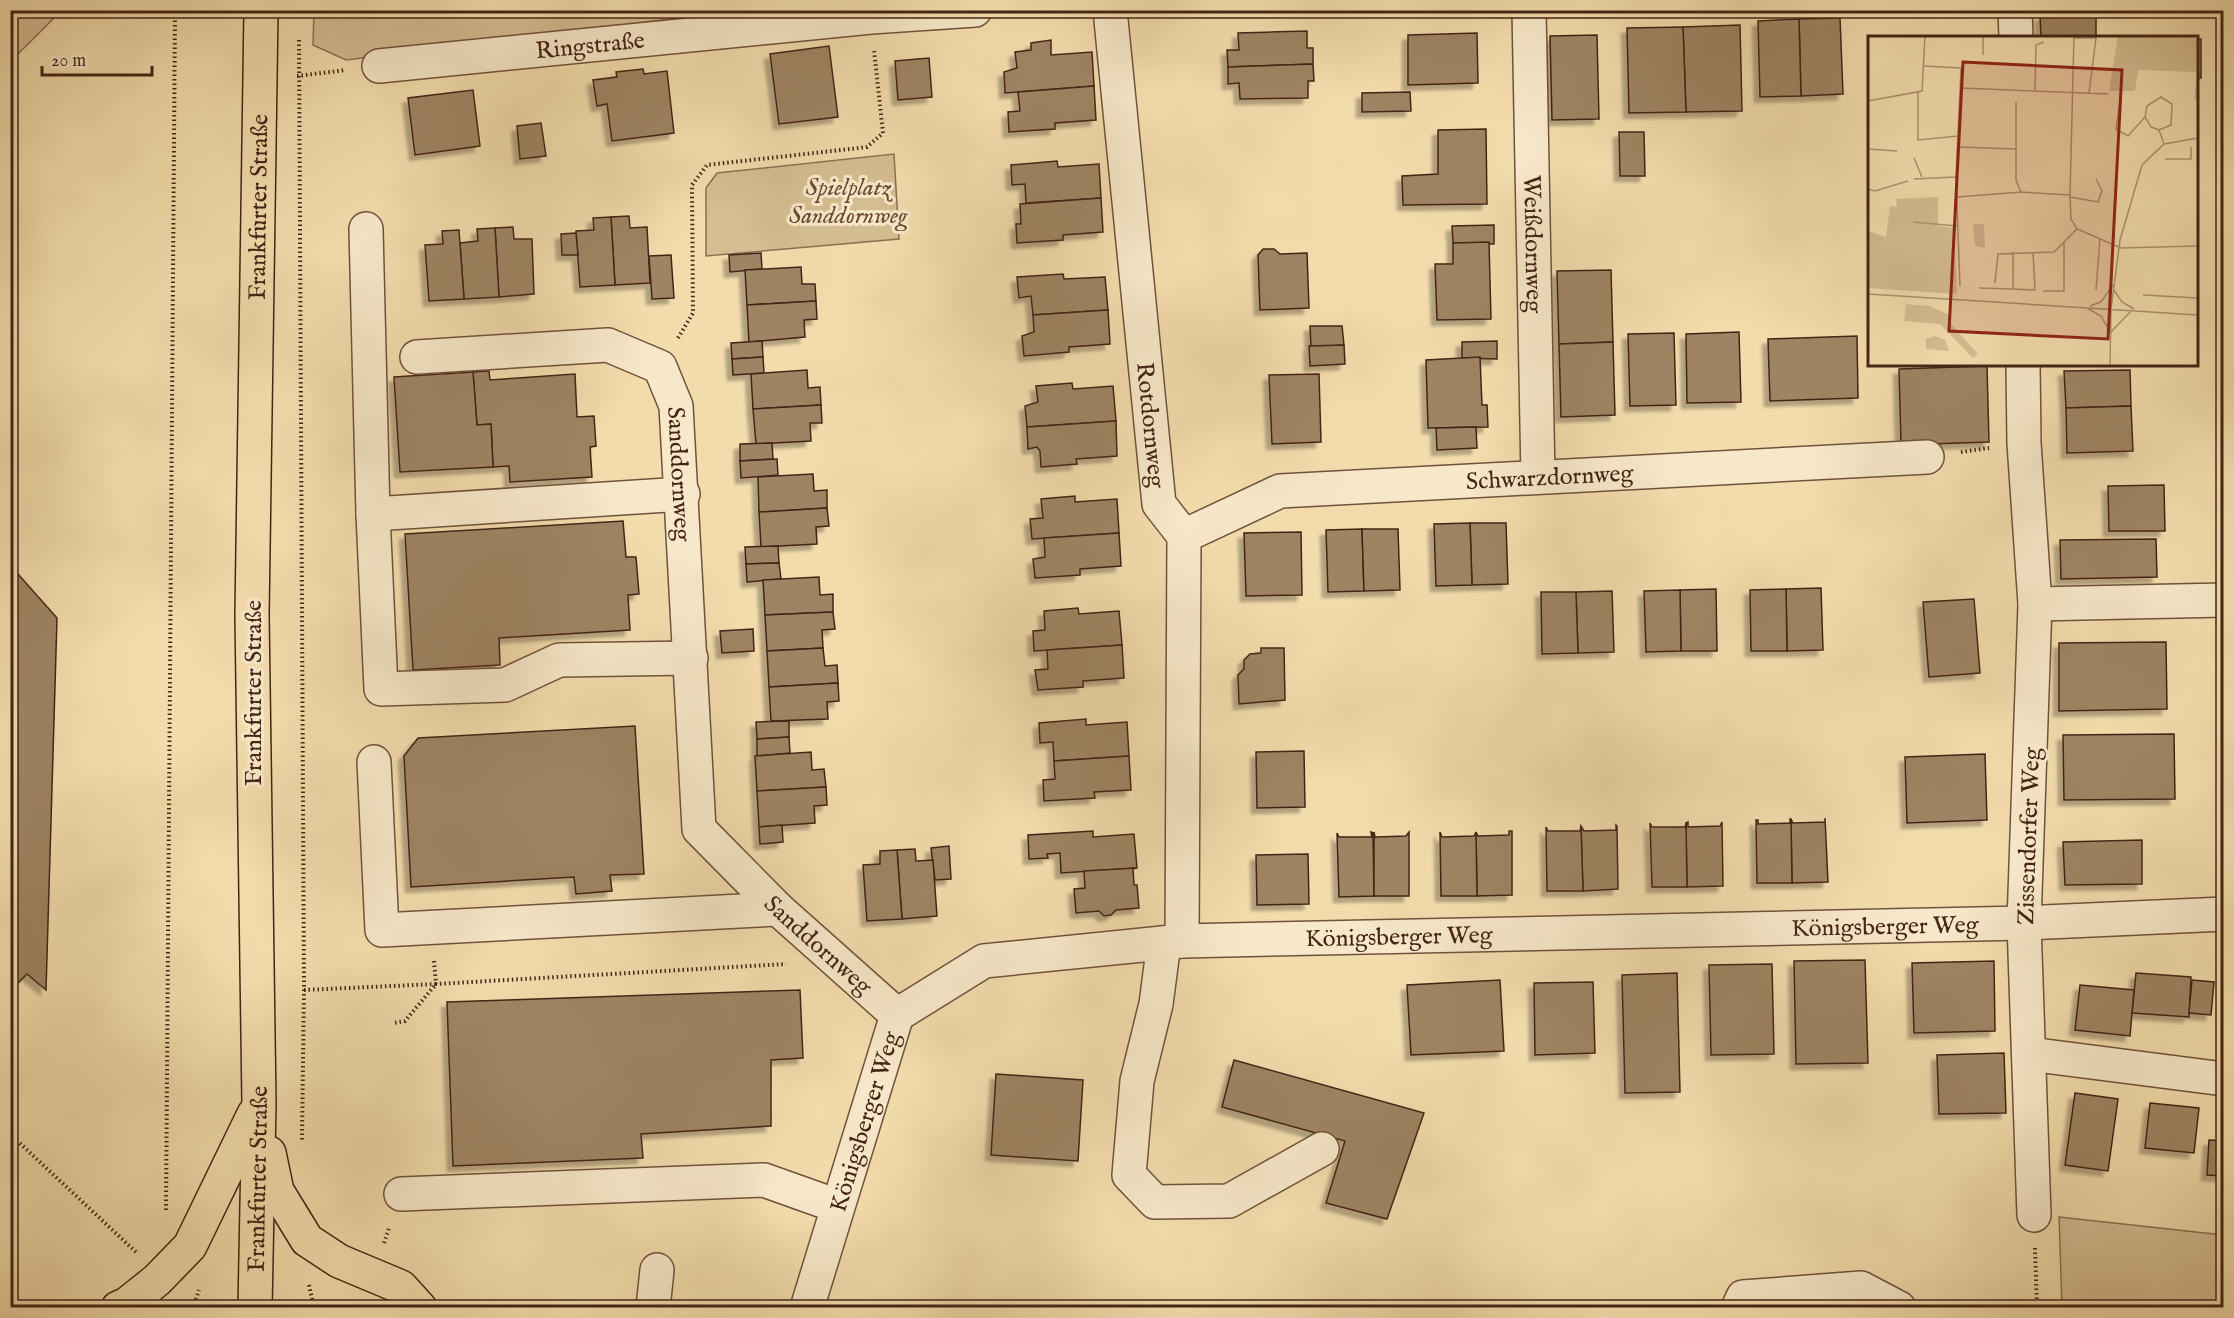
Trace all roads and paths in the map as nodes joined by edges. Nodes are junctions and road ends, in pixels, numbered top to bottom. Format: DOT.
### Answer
graph roads {
  1 [pos="175,10"];
  2 [pos="261,10"];
  3 [pos="975,10"];
  4 [pos="1110,10"];
  5 [pos="1529,10"];
  6 [pos="2015,10"];
  7 [pos="871,14"];
  8 [pos="299,32"];
  9 [pos="2016,36"];
  10 [pos="379,66"];
  11 [pos="299,76"];
  12 [pos="260,79"];
  13 [pos="366,229"];
  14 [pos="417,357"];
  15 [pos="2023,366"];
  16 [pos="660,367"];
  17 [pos="2024,442"];
  18 [pos="1927,457"];
  19 [pos="1538,477"];
  20 [pos="683,494"];
  21 [pos="373,514"];
  22 [pos="1184,536"];
  23 [pos="2223,600"];
  24 [pos="2035,604"];
  25 [pos="691,658"];
  26 [pos="374,762"];
  27 [pos="778,909"];
  28 [pos="2223,914"];
  29 [pos="2024,923"];
  30 [pos="432,928"];
  31 [pos="1173,942"];
  32 [pos="837,961"];
  33 [pos="436,984"];
  34 [pos="304,990"];
  35 [pos="897,1015"];
  36 [pos="393,1023"];
  37 [pos="2029,1054"];
  38 [pos="2223,1079"];
  39 [pos="259,1104"];
  40 [pos="10,1134"];
  41 [pos="302,1142"];
  42 [pos="1322,1149"];
  43 [pos="401,1194"];
  44 [pos="837,1206"];
  45 [pos="166,1215"];
  46 [pos="2034,1215"];
  47 [pos="307,1240"];
  48 [pos="147,1249"];
  49 [pos="657,1270"];
  50 [pos="118,1308"];
  51 [pos="255,1308"];
  52 [pos="314,1308"];
  53 [pos="420,1308"];
  54 [pos="654,1308"];
  55 [pos="807,1308"];
  56 [pos="1738,1308"];
  57 [pos="1899,1308"];
  58 [pos="2037,1308"];
  1 -- 45 [label="path"];
  2 -- 12 [label="main road, Frankfurter Straße"];
  3 -- 7 [label="street, Ringstraße"];
  4 -- 22 [label="street, Rotdornweg"];
  5 -- 19 [label="street, Weißdornweg"];
  6 -- 9 [label="street"];
  7 -- 10 [label="street, Ringstraße"];
  7 -- 16 [label="path"];
  8 -- 11 [label="path"];
  10 -- 11 [label="path"];
  11 -- 12 [label="path"];
  11 -- 34 [label="path"];
  12 -- 39 [label="main road, Frankfurter Straße"];
  13 -- 21 [label="street"];
  14 -- 16 [label="street"];
  15 -- 17 [label="street, Zissendorfer Weg"];
  16 -- 20 [label="street, Sanddornweg"];
  17 -- 18 [label="path"];
  17 -- 24 [label="street, Zissendorfer Weg"];
  18 -- 19 [label="street, Schwarzdornweg"];
  19 -- 22 [label="street, Schwarzdornweg"];
  20 -- 21 [label="street"];
  20 -- 25 [label="street, Sanddornweg"];
  21 -- 25 [label="street"];
  22 -- 31 [label="street"];
  23 -- 24 [label="street"];
  24 -- 29 [label="street, Zissendorfer Weg"];
  25 -- 27 [label="street, Sanddornweg"];
  26 -- 30 [label="street"];
  27 -- 30 [label="street"];
  27 -- 32 [label="street, Sanddornweg"];
  28 -- 29 [label="street, Königsberger Weg"];
  29 -- 31 [label="street, Königsberger Weg"];
  29 -- 37 [label="street, Zissendorfer Weg"];
  30 -- 33 [label="path"];
  31 -- 35 [label="street, Königsberger Weg"];
  31 -- 42 [label="street"];
  32 -- 33 [label="path"];
  32 -- 35 [label="street, Sanddornweg"];
  33 -- 34 [label="path"];
  33 -- 36 [label="path"];
  34 -- 41 [label="path"];
  35 -- 44 [label="street, Königsberger Weg"];
  37 -- 38 [label="street"];
  37 -- 46 [label="street, Zissendorfer Weg"];
  39 -- 47 [label="main road"];
  39 -- 50 [label="main road"];
  39 -- 51 [label="main road, Frankfurter Straße"];
  40 -- 48 [label="path"];
  43 -- 44 [label="street"];
  44 -- 55 [label="street, Königsberger Weg"];
  46 -- 58 [label="path"];
  47 -- 52 [label="path"];
  47 -- 53 [label="main road"];
  49 -- 54 [label="street"];
  56 -- 57 [label="street"];
}
